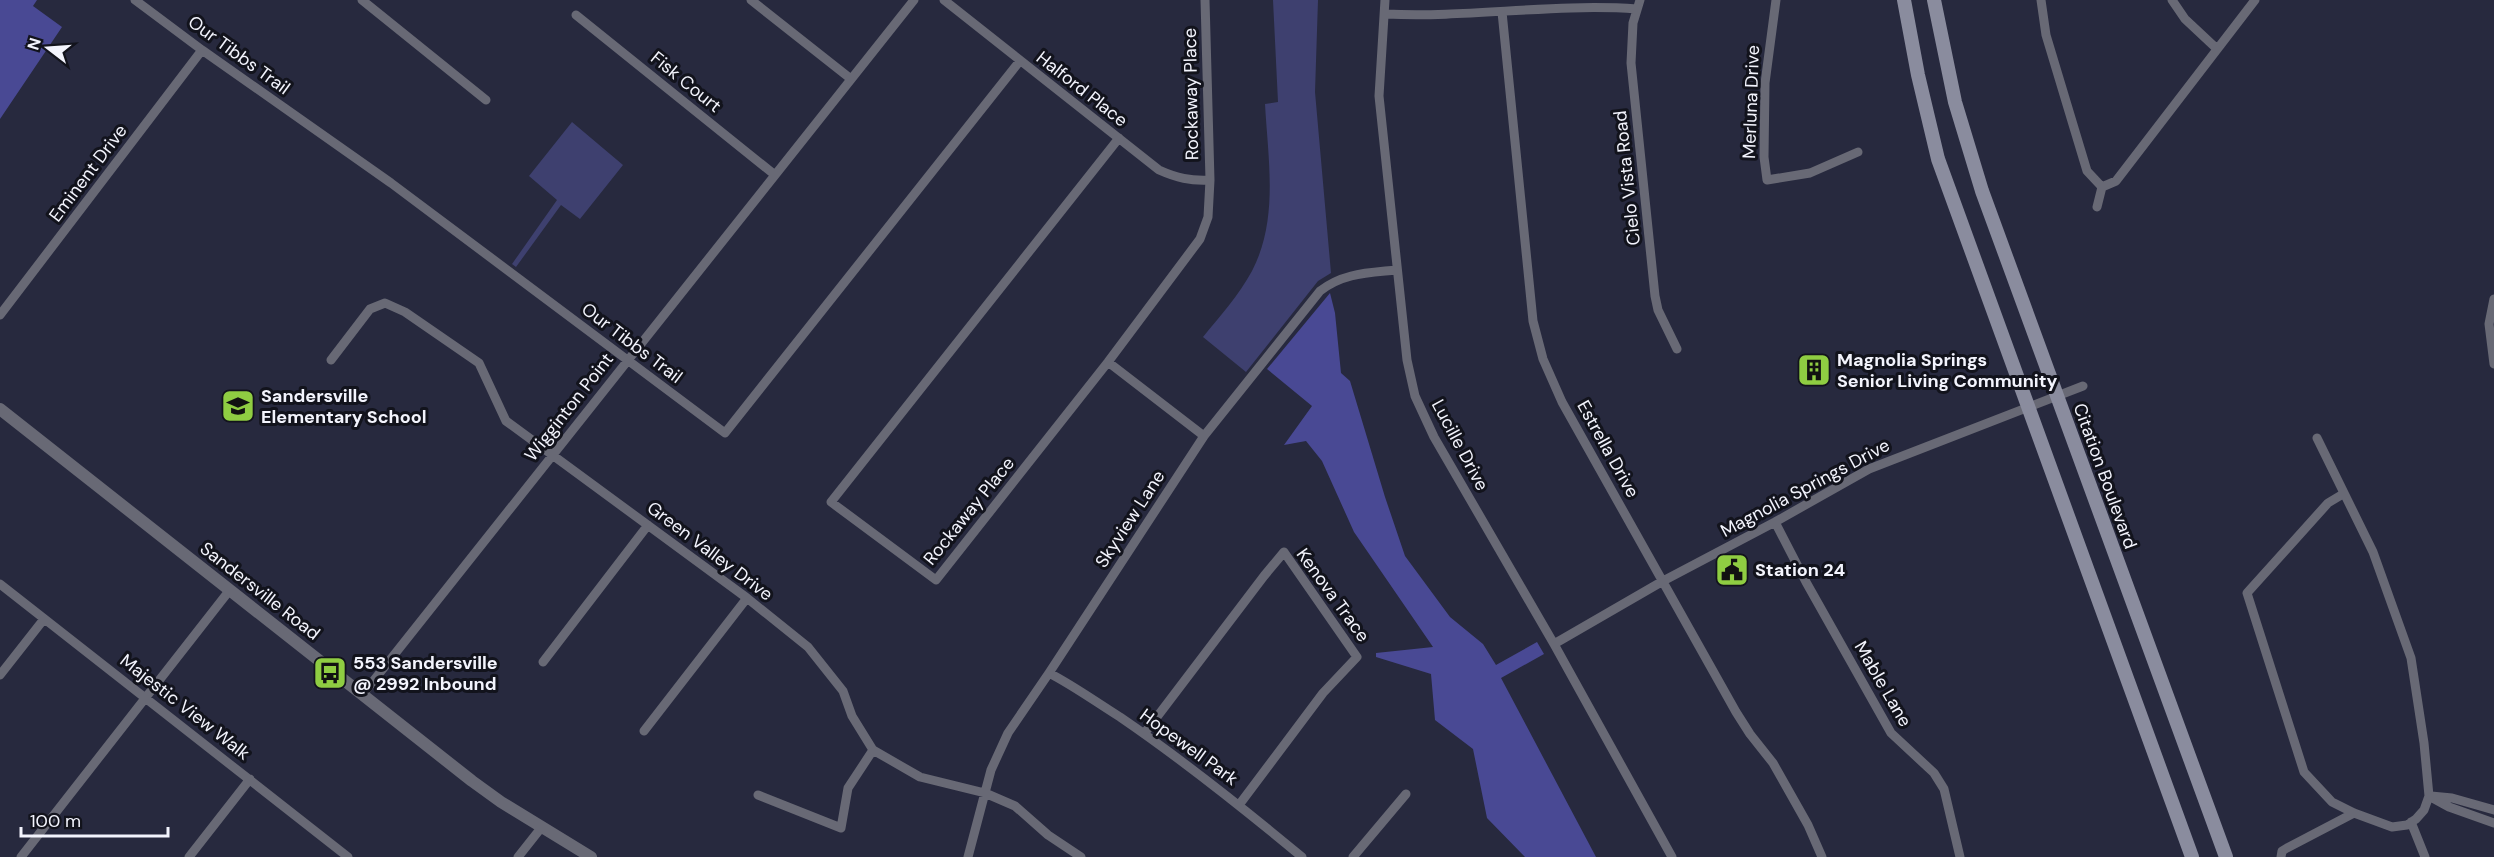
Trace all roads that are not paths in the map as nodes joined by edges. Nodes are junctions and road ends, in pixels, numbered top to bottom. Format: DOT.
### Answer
graph roads {
  1 [pos="135,0"];
  2 [pos="362,0"];
  3 [pos="751,0"];
  4 [pos="914,0"];
  5 [pos="944,0"];
  6 [pos="1205,0"];
  7 [pos="1385,0"];
  8 [pos="1776,0"];
  9 [pos="1904,0"];
  10 [pos="1934,0"];
  11 [pos="2041,0"];
  12 [pos="2172,0"];
  13 [pos="2254,0"];
  14 [pos="1638,5"];
  15 [pos="1502,12"];
  16 [pos="1386,14"];
  17 [pos="576,15"];
  18 [pos="2216,48"];
  19 [pos="202,50"];
  20 [pos="1019,62"];
  21 [pos="851,79"];
  22 [pos="486,100"];
  23 [pos="1119,138"];
  24 [pos="1858,152"];
  25 [pos="775,175"];
  26 [pos="1210,180"];
  27 [pos="2102,188"];
  28 [pos="2097,207"];
  29 [pos="1396,270"];
  30 [pos="2494,299"];
  31 [pos="0,315"];
  32 [pos="1677,349"];
  33 [pos="331,360"];
  34 [pos="627,361"];
  35 [pos="1108,362"];
  36 [pos="2494,364"];
  37 [pos="2083,386"];
  38 [pos="2056,396"];
  39 [pos="2028,408"];
  40 [pos="0,409"];
  41 [pos="1204,436"];
  42 [pos="2317,438"];
  43 [pos="552,455"];
  44 [pos="2343,494"];
  45 [pos="1775,522"];
  46 [pos="648,525"];
  47 [pos="1663,581"];
  48 [pos="0,584"];
  49 [pos="229,591"];
  50 [pos="747,598"];
  51 [pos="44,619"];
  52 [pos="1554,644"];
  53 [pos="543,662"];
  54 [pos="1049,673"];
  55 [pos="0,675"];
  56 [pos="363,694"];
  57 [pos="146,698"];
  58 [pos="644,731"];
  59 [pos="1144,734"];
  60 [pos="873,750"];
  61 [pos="250,779"];
  62 [pos="985,793"];
  63 [pos="1406,794"];
  64 [pos="758,795"];
  65 [pos="2429,796"];
  66 [pos="1239,805"];
  67 [pos="2494,810"];
  68 [pos="2354,813"];
  69 [pos="2411,822"];
  70 [pos="2494,823"];
  71 [pos="541,828"];
  72 [pos="21,857"];
  73 [pos="189,857"];
  74 [pos="348,857"];
  75 [pos="518,857"];
  76 [pos="591,857"];
  77 [pos="968,857"];
  78 [pos="1081,857"];
  79 [pos="1302,857"];
  80 [pos="1353,857"];
  81 [pos="1672,857"];
  82 [pos="1822,857"];
  83 [pos="1960,857"];
  84 [pos="2192,857"];
  85 [pos="2226,857"];
  86 [pos="2281,857"];
  87 [pos="2425,857"];
  1 -- 19 [label="street, Our Tibbs Trail"];
  2 -- 22 [label="street"];
  3 -- 21 [label="street"];
  4 -- 21 [label="street, Wigginton Point"];
  5 -- 20 [label="street, Halford Place"];
  6 -- 26 [label="street, Rockaway Place"];
  7 -- 16 [label="street, Lucille Drive"];
  8 -- 24 [label="street, Merluna Drive"];
  9 -- 39 [label="main road"];
  10 -- 38 [label="main road, Citation Boulevard"];
  11 -- 27 [label="street"];
  12 -- 18 [label="street"];
  13 -- 18 [label="street"];
  14 -- 15 [label="street"];
  14 -- 32 [label="street, Cielo Vista Road"];
  15 -- 16 [label="street"];
  15 -- 47 [label="street, Estrella Drive"];
  16 -- 29 [label="street, Lucille Drive"];
  17 -- 25 [label="street, Fisk Court"];
  18 -- 27 [label="street"];
  19 -- 31 [label="street, Eminent Drive"];
  19 -- 34 [label="street, Our Tibbs Trail"];
  20 -- 23 [label="street, Halford Place"];
  20 -- 34 [label="street, Our Tibbs Trail"];
  21 -- 25 [label="street, Wigginton Point"];
  23 -- 26 [label="street, Halford Place"];
  23 -- 35 [label="street, Rockaway Place"];
  25 -- 34 [label="street, Wigginton Point"];
  26 -- 35 [label="street, Rockaway Place"];
  27 -- 28 [label="street"];
  29 -- 41 [label="street, Skyview Lane"];
  29 -- 52 [label="street, Lucille Drive"];
  30 -- 36 [label="street"];
  33 -- 43 [label="street, Green Valley Drive"];
  34 -- 43 [label="street, Wigginton Point"];
  35 -- 41 [label="street"];
  37 -- 38 [label="street, Magnolia Springs Drive"];
  38 -- 39 [label="street, Magnolia Springs Drive"];
  38 -- 85 [label="main road, Citation Boulevard"];
  39 -- 45 [label="street, Magnolia Springs Drive"];
  39 -- 84 [label="main road"];
  40 -- 49 [label="street, Sandersville Road"];
  41 -- 54 [label="street, Skyview Lane"];
  42 -- 44 [label="street"];
  43 -- 46 [label="street, Green Valley Drive"];
  43 -- 56 [label="street, Wigginton Point"];
  44 -- 65 [label="street"];
  44 -- 68 [label="street"];
  45 -- 47 [label="street, Magnolia Springs Drive"];
  45 -- 83 [label="street, Mable Lane"];
  46 -- 50 [label="street, Green Valley Drive"];
  46 -- 53 [label="street"];
  47 -- 52 [label="street, Magnolia Springs Drive"];
  47 -- 82 [label="street, Estrella Drive"];
  48 -- 51 [label="street, Majestic View Walk"];
  49 -- 56 [label="street, Sandersville Road"];
  49 -- 57 [label="street"];
  50 -- 58 [label="street"];
  50 -- 60 [label="street, Green Valley Drive"];
  51 -- 55 [label="street"];
  51 -- 57 [label="street, Majestic View Walk"];
  52 -- 81 [label="street, Lucille Drive"];
  54 -- 59 [label="street, Hopewell Park"];
  54 -- 62 [label="street, Skyview Lane"];
  56 -- 71 [label="street, Sandersville Road"];
  57 -- 61 [label="street, Majestic View Walk"];
  57 -- 72 [label="street"];
  59 -- 66 [label="street, Hopewell Park"];
  59 -- 66 [label="street, Kenova Trace"];
  60 -- 62 [label="street, Green Valley Drive"];
  60 -- 64 [label="street"];
  61 -- 73 [label="street"];
  61 -- 74 [label="street, Majestic View Walk"];
  62 -- 77 [label="street, Skyview Lane"];
  62 -- 78 [label="street, Green Valley Drive"];
  63 -- 80 [label="street"];
  65 -- 67 [label="street"];
  65 -- 69 [label="street"];
  65 -- 70 [label="street"];
  66 -- 79 [label="street, Hopewell Park"];
  68 -- 69 [label="street"];
  68 -- 86 [label="street"];
  69 -- 87 [label="street"];
  71 -- 75 [label="street"];
  71 -- 76 [label="street, Sandersville Road"];
}
